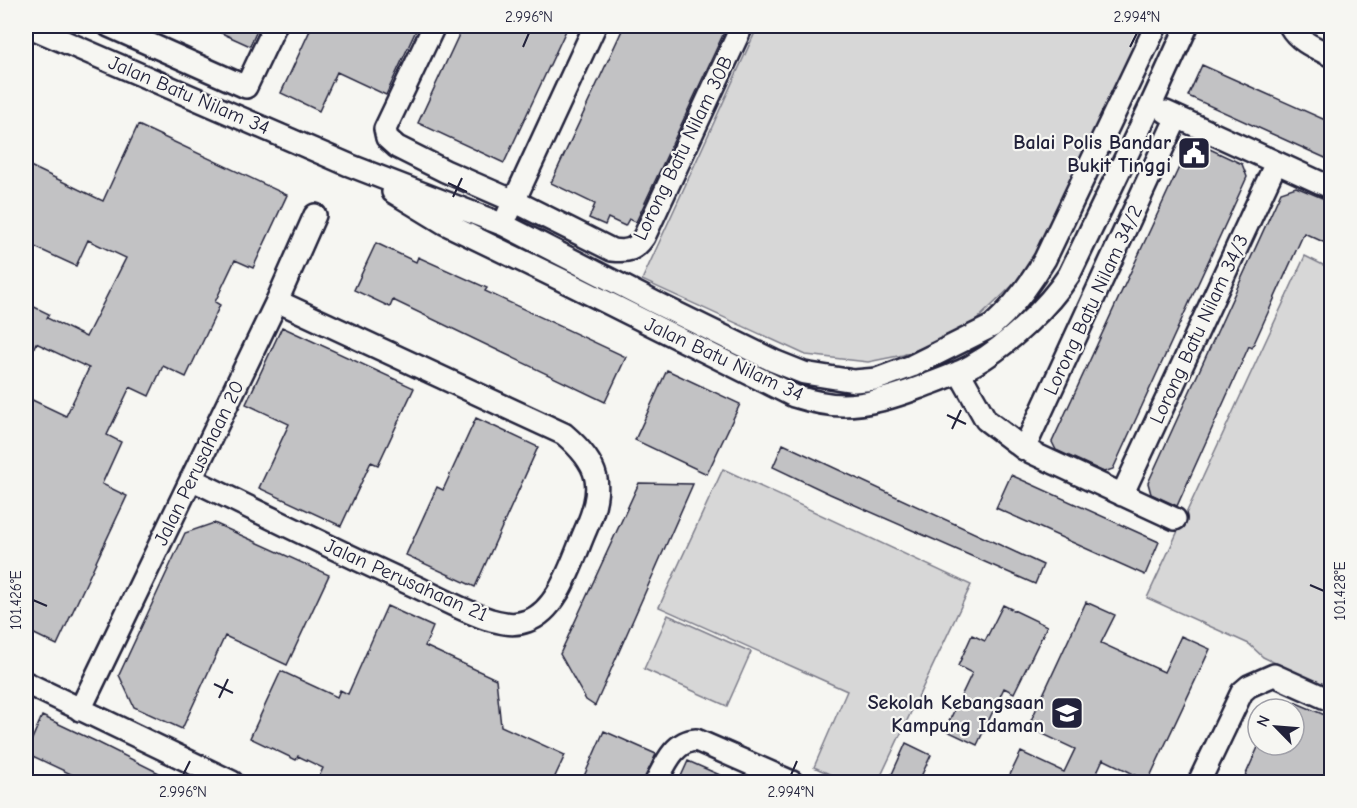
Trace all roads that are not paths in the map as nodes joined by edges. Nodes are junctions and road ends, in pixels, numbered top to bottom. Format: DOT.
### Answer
graph roads {
  1 [pos="28,26"];
  2 [pos="275,26"];
  3 [pos="434,26"];
  4 [pos="595,26"];
  5 [pos="742,26"];
  6 [pos="1156,26"];
  7 [pos="1187,26"];
  8 [pos="1290,26"];
  9 [pos="115,27"];
  10 [pos="26,34"];
  11 [pos="50,35"];
  12 [pos="1332,56"];
  13 [pos="1151,105"];
  14 [pos="1177,117"];
  15 [pos="1276,163"];
  16 [pos="349,165"];
  17 [pos="1332,188"];
  18 [pos="514,201"];
  19 [pos="315,215"];
  20 [pos="444,224"];
  21 [pos="504,225"];
  22 [pos="568,283"];
  23 [pos="277,301"];
  24 [pos="992,326"];
  25 [pos="912,366"];
  26 [pos="959,372"];
  27 [pos="1024,449"];
  28 [pos="191,479"];
  29 [pos="1122,495"];
  30 [pos="1175,519"];
  31 [pos="26,683"];
  32 [pos="1332,701"];
  33 [pos="80,710"];
  34 [pos="232,783"];
  35 [pos="656,783"];
  36 [pos="792,783"];
  37 [pos="1199,783"];
  1 -- 11 [label="street, Jalan Batu Nilam 34"];
  2 -- 9 [label="street"];
  3 -- 18 [label="street"];
  4 -- 18 [label="street"];
  5 -- 18 [label="street, Lorong Batu Nilam 30B"];
  6 -- 24 [label="street, Jalan Batu Nilam 34"];
  7 -- 13 [label="street, Jalan Batu Nilam 34"];
  8 -- 12 [label="street"];
  10 -- 11 [label="street"];
  11 -- 16 [label="street, Jalan Batu Nilam 34"];
  13 -- 14 [label="street"];
  13 -- 26 [label="street, Jalan Batu Nilam 34"];
  14 -- 15 [label="street"];
  14 -- 27 [label="street, Lorong Batu Nilam 34/2"];
  15 -- 17 [label="street"];
  15 -- 29 [label="street, Lorong Batu Nilam 34/3"];
  16 -- 20 [label="street, Jalan Batu Nilam 34"];
  16 -- 21 [label="street, Jalan Batu Nilam 34"];
  18 -- 21 [label="street"];
  19 -- 23 [label="street, Jalan Perusahaan 20"];
  20 -- 21 [label="street"];
  20 -- 22 [label="street, Jalan Batu Nilam 34"];
  21 -- 22 [label="street"];
  21 -- 25 [label="street, Jalan Batu Nilam 34"];
  22 -- 26 [label="street, Jalan Batu Nilam 34"];
  23 -- 28 [label="street, Jalan Perusahaan 20"];
  23 -- 28 [label="street, Jalan Perusahaan 21"];
  24 -- 25 [label="street, Jalan Batu Nilam 34"];
  24 -- 26 [label="street"];
  25 -- 26 [label="street"];
  26 -- 27 [label="street"];
  27 -- 29 [label="street"];
  28 -- 33 [label="street, Jalan Perusahaan 20"];
  29 -- 30 [label="street"];
  31 -- 33 [label="street"];
  32 -- 37 [label="street"];
  33 -- 34 [label="street"];
  35 -- 36 [label="street"];
}
